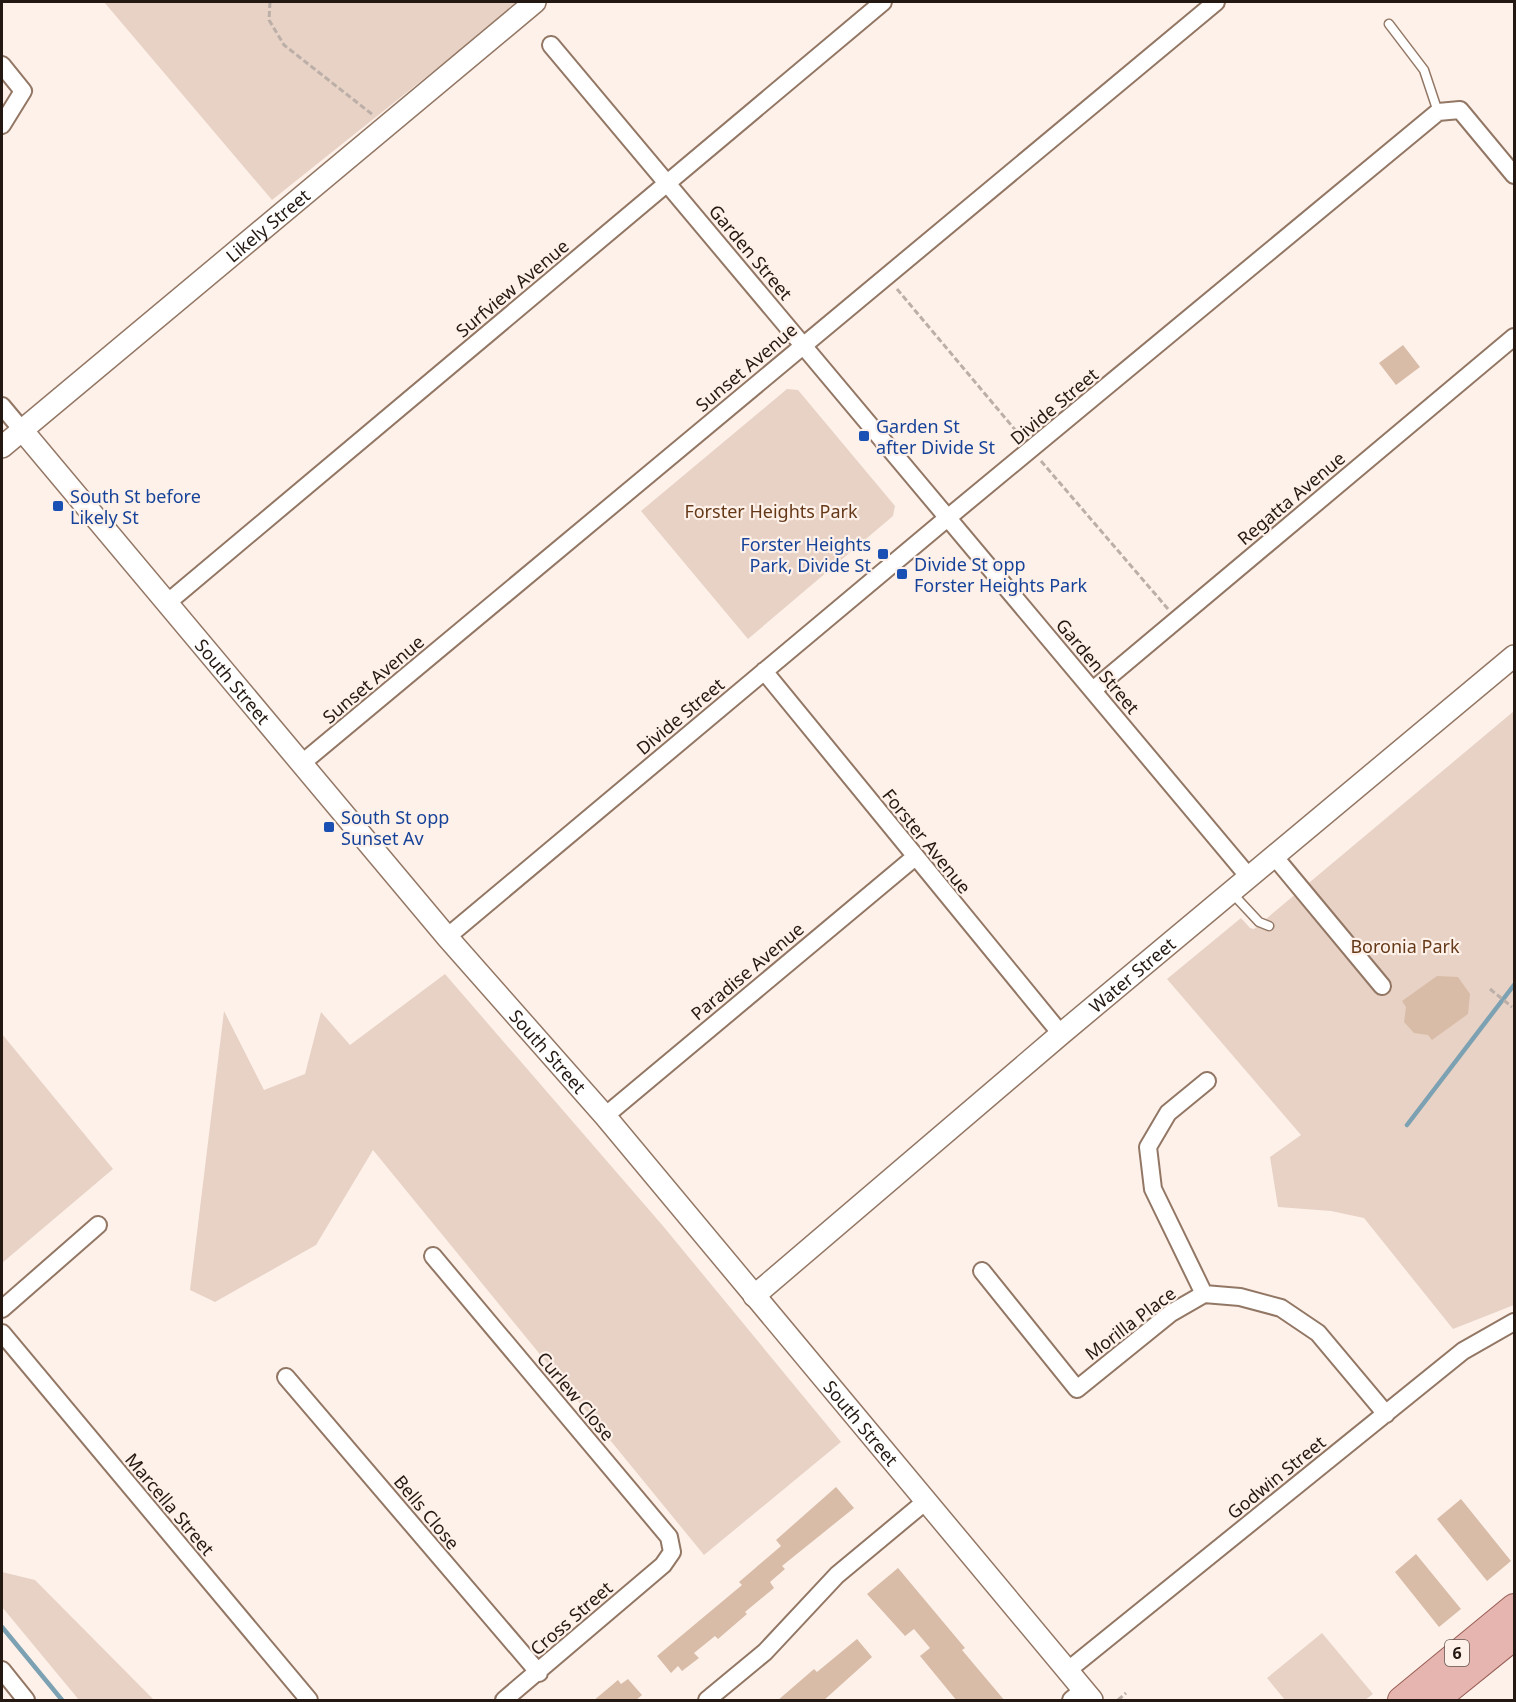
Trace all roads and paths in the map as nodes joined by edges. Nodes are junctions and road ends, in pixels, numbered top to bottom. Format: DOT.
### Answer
graph roads {
  1 [pos="270,2"];
  2 [pos="535,2"];
  3 [pos="883,2"];
  4 [pos="1216,2"];
  5 [pos="1389,24"];
  6 [pos="551,45"];
  7 [pos="2,65"];
  8 [pos="1438,112"];
  9 [pos="2,125"];
  10 [pos="385,127"];
  11 [pos="1515,175"];
  12 [pos="667,183"];
  13 [pos="1515,337"];
  14 [pos="803,345"];
  15 [pos="2,406"];
  16 [pos="22,430"];
  17 [pos="2,447"];
  18 [pos="948,518"];
  19 [pos="167,603"];
  20 [pos="1515,656"];
  21 [pos="764,671"];
  22 [pos="1093,690"];
  23 [pos="302,764"];
  24 [pos="1274,856"];
  25 [pos="915,857"];
  26 [pos="1249,877"];
  27 [pos="1231,892"];
  28 [pos="1269,926"];
  29 [pos="447,937"];
  30 [pos="1382,987"];
  31 [pos="1490,988"];
  32 [pos="1512,1007"];
  33 [pos="1060,1034"];
  34 [pos="1207,1081"];
  35 [pos="604,1116"];
  36 [pos="98,1225"];
  37 [pos="433,1256"];
  38 [pos="982,1271"];
  39 [pos="1204,1294"];
  40 [pos="754,1296"];
  41 [pos="2,1309"];
  42 [pos="1515,1322"];
  43 [pos="2,1333"];
  44 [pos="286,1377"];
  45 [pos="1386,1414"];
  46 [pos="926,1501"];
  47 [pos="663,1565"];
  48 [pos="1515,1607"];
  49 [pos="1515,1637"];
  50 [pos="2,1670"];
  51 [pos="1067,1671"];
  52 [pos="539,1672"];
  53 [pos="1126,1694"];
  54 [pos="1082,1697"];
  55 [pos="26,1701"];
  56 [pos="309,1701"];
  57 [pos="504,1701"];
  58 [pos="706,1701"];
  59 [pos="1118,1701"];
  60 [pos="1401,1701"];
  61 [pos="1436,1701"];
  1 -- 10 [label="path"];
  2 -- 10 [label="street, Likely Street"];
  3 -- 12 [label="street, Surfview Avenue"];
  4 -- 14 [label="street, Sunset Avenue"];
  5 -- 8 [label="lane"];
  6 -- 12 [label="street, Garden Street"];
  7 -- 9 [label="street"];
  8 -- 11 [label="street"];
  8 -- 18 [label="street, Divide Street"];
  10 -- 16 [label="street, Likely Street"];
  12 -- 14 [label="street, Garden Street"];
  12 -- 19 [label="street, Surfview Avenue"];
  13 -- 22 [label="street, Regatta Avenue"];
  14 -- 18 [label="street, Garden Street"];
  14 -- 23 [label="street, Sunset Avenue"];
  15 -- 16 [label="street, South Street"];
  16 -- 17 [label="street, Likely Street"];
  16 -- 19 [label="street, South Street"];
  18 -- 21 [label="street, Divide Street"];
  18 -- 22 [label="street, Garden Street"];
  19 -- 23 [label="street, South Street"];
  20 -- 24 [label="street, Water Street"];
  21 -- 25 [label="street, Forster Avenue"];
  21 -- 29 [label="street, Divide Street"];
  22 -- 26 [label="street, Garden Street"];
  23 -- 29 [label="street, South Street"];
  24 -- 26 [label="street, Water Street"];
  24 -- 30 [label="street"];
  25 -- 33 [label="street, Forster Avenue"];
  25 -- 35 [label="street, Paradise Avenue"];
  26 -- 27 [label="street, Water Street"];
  27 -- 28 [label="lane"];
  27 -- 33 [label="street, Water Street"];
  29 -- 35 [label="street, South Street"];
  31 -- 32 [label="path"];
  33 -- 40 [label="street, Water Street"];
  34 -- 39 [label="street"];
  35 -- 40 [label="street, South Street"];
  36 -- 41 [label="street"];
  37 -- 47 [label="street, Curlew Close"];
  38 -- 39 [label="street, Morilla Place"];
  39 -- 45 [label="street, Morilla Place"];
  40 -- 46 [label="street, South Street"];
  42 -- 45 [label="street, Godwin Street"];
  43 -- 56 [label="street, Marcella Street"];
  44 -- 52 [label="street, Bells Close"];
  45 -- 51 [label="street, Godwin Street"];
  46 -- 51 [label="street, South Street"];
  46 -- 58 [label="street"];
  47 -- 52 [label="street, Cross Street"];
  48 -- 60 [label="main road, 6"];
  49 -- 61 [label="main road, 6"];
  50 -- 55 [label="street"];
  51 -- 54 [label="street, South Street"];
  52 -- 57 [label="street, Cross Street"];
  53 -- 59 [label="path"];
}
